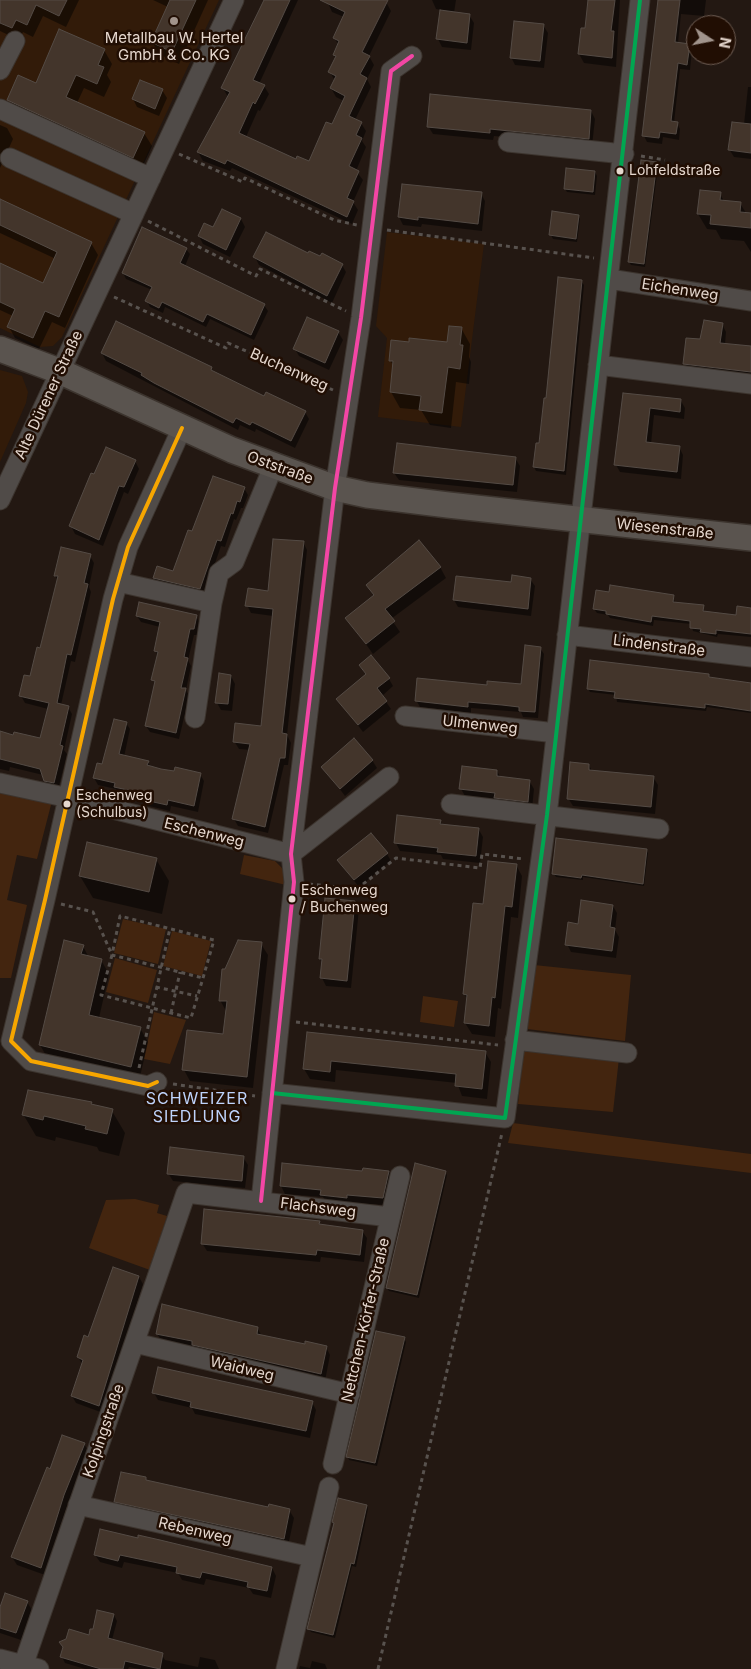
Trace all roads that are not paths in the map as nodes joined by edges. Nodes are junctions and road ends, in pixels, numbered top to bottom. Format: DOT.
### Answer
graph roads {
  1 [pos="234,0"];
  2 [pos="640,0"];
  3 [pos="15,41"];
  4 [pos="412,56"];
  5 [pos="0,70"];
  6 [pos="0,108"];
  7 [pos="508,142"];
  8 [pos="624,154"];
  9 [pos="10,158"];
  10 [pos="150,178"];
  11 [pos="134,214"];
  12 [pos="609,279"];
  13 [pos="751,301"];
  14 [pos="0,349"];
  15 [pos="598,365"];
  16 [pos="59,371"];
  17 [pos="751,384"];
  18 [pos="182,428"];
  19 [pos="273,467"];
  20 [pos="336,488"];
  21 [pos="2,491"];
  22 [pos="579,520"];
  23 [pos="751,538"];
  24 [pos="118,582"];
  25 [pos="212,603"];
  26 [pos="567,636"];
  27 [pos="751,657"];
  28 [pos="405,716"];
  29 [pos="195,718"];
  30 [pos="556,733"];
  31 [pos="389,777"];
  32 [pos="0,783"];
  33 [pos="69,798"];
  34 [pos="451,804"];
  35 [pos="547,815"];
  36 [pos="659,829"];
  37 [pos="291,854"];
  38 [pos="514,1044"];
  39 [pos="626,1053"];
  40 [pos="157,1082"];
  41 [pos="272,1096"];
  42 [pos="400,1176"];
  43 [pos="186,1193"];
  44 [pos="261,1201"];
  45 [pos="390,1217"];
  46 [pos="135,1343"];
  47 [pos="350,1394"];
  48 [pos="333,1464"];
  49 [pos="328,1487"];
  50 [pos="78,1505"];
  51 [pos="312,1557"];
  52 [pos="0,1659"];
  53 [pos="28,1668"];
  54 [pos="286,1669"];
  1 -- 10 [label="street, Alte Dürener Straße"];
  2 -- 8 [label="street"];
  3 -- 5 [label="street"];
  4 -- 20 [label="street, Buchenweg"];
  6 -- 10 [label="street"];
  7 -- 8 [label="street"];
  8 -- 12 [label="street"];
  9 -- 11 [label="street"];
  10 -- 11 [label="street, Alte Dürener Straße"];
  11 -- 16 [label="street, Alte Dürener Straße"];
  12 -- 13 [label="street, Eichenweg"];
  12 -- 15 [label="street"];
  14 -- 16 [label="main road, Oststraße"];
  15 -- 17 [label="street"];
  15 -- 22 [label="street"];
  16 -- 18 [label="main road, Oststraße"];
  16 -- 21 [label="street, Alte Dürener Straße"];
  18 -- 19 [label="main road, Oststraße"];
  18 -- 24 [label="street"];
  19 -- 20 [label="main road, Oststraße"];
  19 -- 25 [label="street"];
  20 -- 22 [label="main road, Oststraße"];
  20 -- 37 [label="street, Buchenweg"];
  22 -- 23 [label="main road, Wiesenstraße"];
  22 -- 26 [label="street"];
  24 -- 25 [label="street"];
  24 -- 33 [label="street"];
  25 -- 29 [label="street"];
  26 -- 27 [label="street, Lindenstraße"];
  26 -- 30 [label="street"];
  28 -- 30 [label="street, Ulmenweg"];
  30 -- 35 [label="street"];
  31 -- 37 [label="street"];
  32 -- 33 [label="street, Eschenweg"];
  33 -- 37 [label="street, Eschenweg"];
  33 -- 40 [label="street"];
  34 -- 35 [label="street"];
  35 -- 36 [label="street"];
  35 -- 38 [label="street"];
  37 -- 41 [label="street, Buchenweg"];
  38 -- 39 [label="street"];
  38 -- 41 [label="street"];
  41 -- 44 [label="street, Buchenweg"];
  42 -- 45 [label="street, Nettchen-Körfer-Straße"];
  43 -- 44 [label="street, Flachsweg"];
  43 -- 46 [label="street, Kolpingstraße"];
  44 -- 45 [label="street, Flachsweg"];
  45 -- 47 [label="street, Nettchen-Körfer-Straße"];
  46 -- 47 [label="street, Waidweg"];
  46 -- 50 [label="street, Kolpingstraße"];
  47 -- 48 [label="street, Nettchen-Körfer-Straße"];
  49 -- 51 [label="street"];
  50 -- 51 [label="street, Rebenweg"];
  50 -- 53 [label="street, Kolpingstraße"];
  51 -- 54 [label="street"];
  52 -- 53 [label="street"];
}
